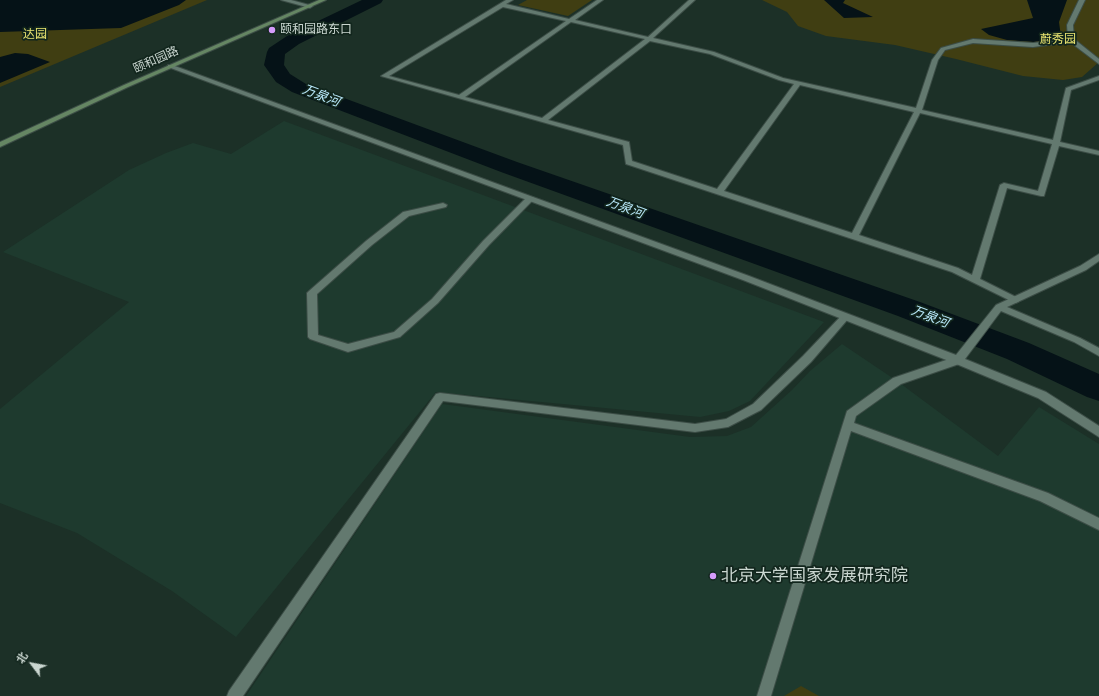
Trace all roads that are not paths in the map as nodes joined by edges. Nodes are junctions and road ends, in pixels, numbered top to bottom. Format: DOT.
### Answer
graph roads {
  1 [pos="284,0"];
  2 [pos="323,0"];
  3 [pos="510,0"];
  4 [pos="600,0"];
  5 [pos="692,0"];
  6 [pos="1082,0"];
  7 [pos="502,5"];
  8 [pos="310,6"];
  9 [pos="570,21"];
  10 [pos="650,38"];
  11 [pos="1072,40"];
  12 [pos="1099,62"];
  13 [pos="170,66"];
  14 [pos="1099,78"];
  15 [pos="798,83"];
  16 [pos="460,97"];
  17 [pos="918,111"];
  18 [pos="544,120"];
  19 [pos="1056,143"];
  20 [pos="0,145"];
  21 [pos="1099,153"];
  22 [pos="719,192"];
  23 [pos="530,199"];
  24 [pos="443,205"];
  25 [pos="854,236"];
  26 [pos="1099,257"];
  27 [pos="975,280"];
  28 [pos="1015,300"];
  29 [pos="999,307"];
  30 [pos="845,317"];
  31 [pos="1099,352"];
  32 [pos="958,360"];
  33 [pos="847,425"];
  34 [pos="1099,432"];
  35 [pos="1099,524"];
  36 [pos="234,696"];
  37 [pos="764,696"];
  1 -- 8 [label="street"];
  2 -- 8 [label="main road, 颐和园路"];
  3 -- 7 [label="street"];
  4 -- 9 [label="street"];
  5 -- 10 [label="street"];
  6 -- 11 [label="street"];
  7 -- 9 [label="street"];
  7 -- 16 [label="street"];
  8 -- 13 [label="main road, 颐和园路"];
  9 -- 10 [label="street"];
  9 -- 16 [label="street"];
  10 -- 15 [label="street"];
  10 -- 18 [label="street"];
  11 -- 12 [label="street"];
  11 -- 17 [label="street"];
  13 -- 20 [label="main road, 颐和园路"];
  13 -- 23 [label="street"];
  14 -- 19 [label="street"];
  15 -- 17 [label="street"];
  15 -- 22 [label="street"];
  16 -- 18 [label="street"];
  17 -- 19 [label="street"];
  17 -- 25 [label="street"];
  18 -- 22 [label="street"];
  19 -- 21 [label="street"];
  19 -- 27 [label="street"];
  22 -- 25 [label="street"];
  23 -- 24 [label="street"];
  23 -- 30 [label="street"];
  25 -- 27 [label="street"];
  26 -- 28 [label="street"];
  27 -- 28 [label="street"];
  28 -- 29 [label="street"];
  29 -- 31 [label="street"];
  29 -- 32 [label="street"];
  30 -- 32 [label="street"];
  30 -- 36 [label="street"];
  32 -- 33 [label="street"];
  32 -- 34 [label="street"];
  33 -- 35 [label="street"];
  33 -- 37 [label="street"];
}
